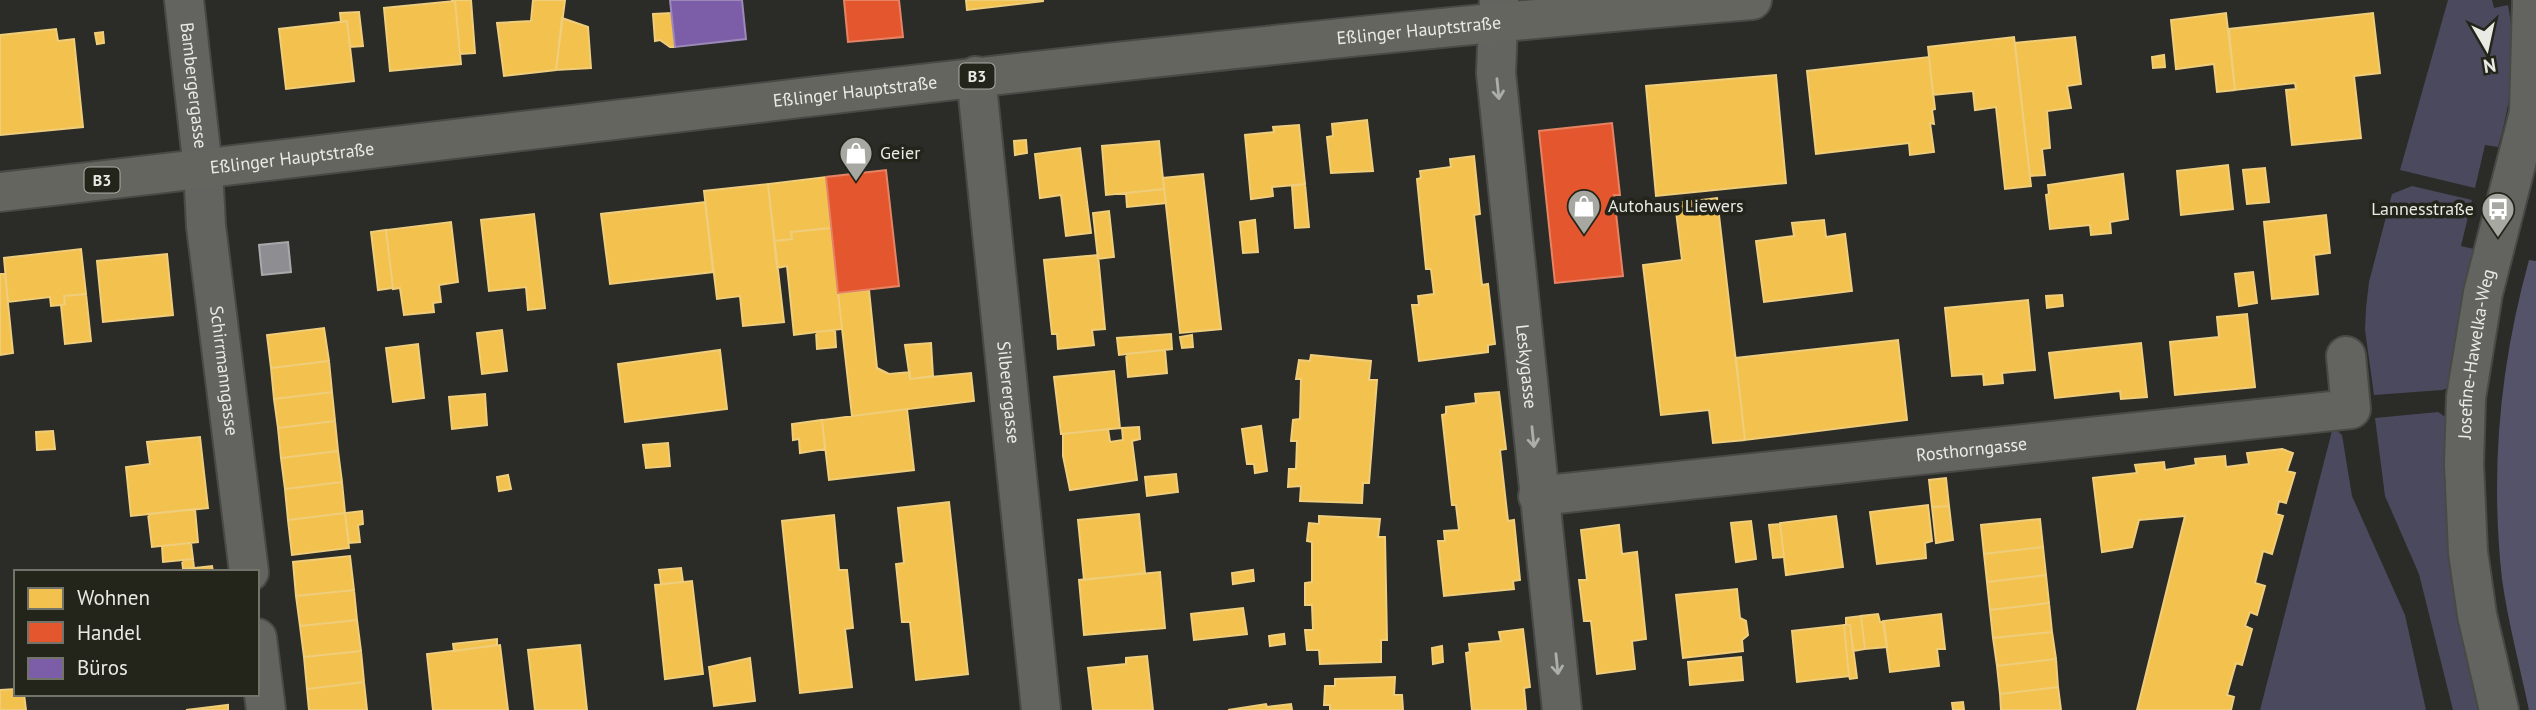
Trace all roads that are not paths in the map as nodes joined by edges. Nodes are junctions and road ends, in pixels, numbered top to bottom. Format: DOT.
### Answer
graph roads {
  1 [pos="184,0"];
  2 [pos="1752,0"];
  3 [pos="2532,0"];
  4 [pos="1497,10"];
  5 [pos="976,76"];
  6 [pos="203,169"];
  7 [pos="0,192"];
  8 [pos="2346,356"];
  9 [pos="1538,496"];
  10 [pos="249,570"];
  11 [pos="259,654"];
  12 [pos="1036,709"];
  13 [pos="266,710"];
  14 [pos="1562,710"];
  15 [pos="2499,710"];
  1 -- 6 [label="street, Bambergergasse"];
  2 -- 4 [label="main road, Eßlinger Hauptstraße / B3"];
  3 -- 15 [label="street, Josefine-Hawelka-Weg"];
  4 -- 5 [label="main road, Eßlinger Hauptstraße / B3"];
  4 -- 9 [label="street, Leskygasse, one-way"];
  5 -- 6 [label="main road, Eßlinger Hauptstraße / B3"];
  5 -- 12 [label="street, Silberergasse"];
  6 -- 7 [label="main road, Eßlinger Hauptstraße / B3"];
  6 -- 10 [label="street, Schirrmanngasse"];
  8 -- 9 [label="street, Rosthorngasse"];
  9 -- 14 [label="street, Leskygasse, one-way"];
  11 -- 13 [label="street"];
}
